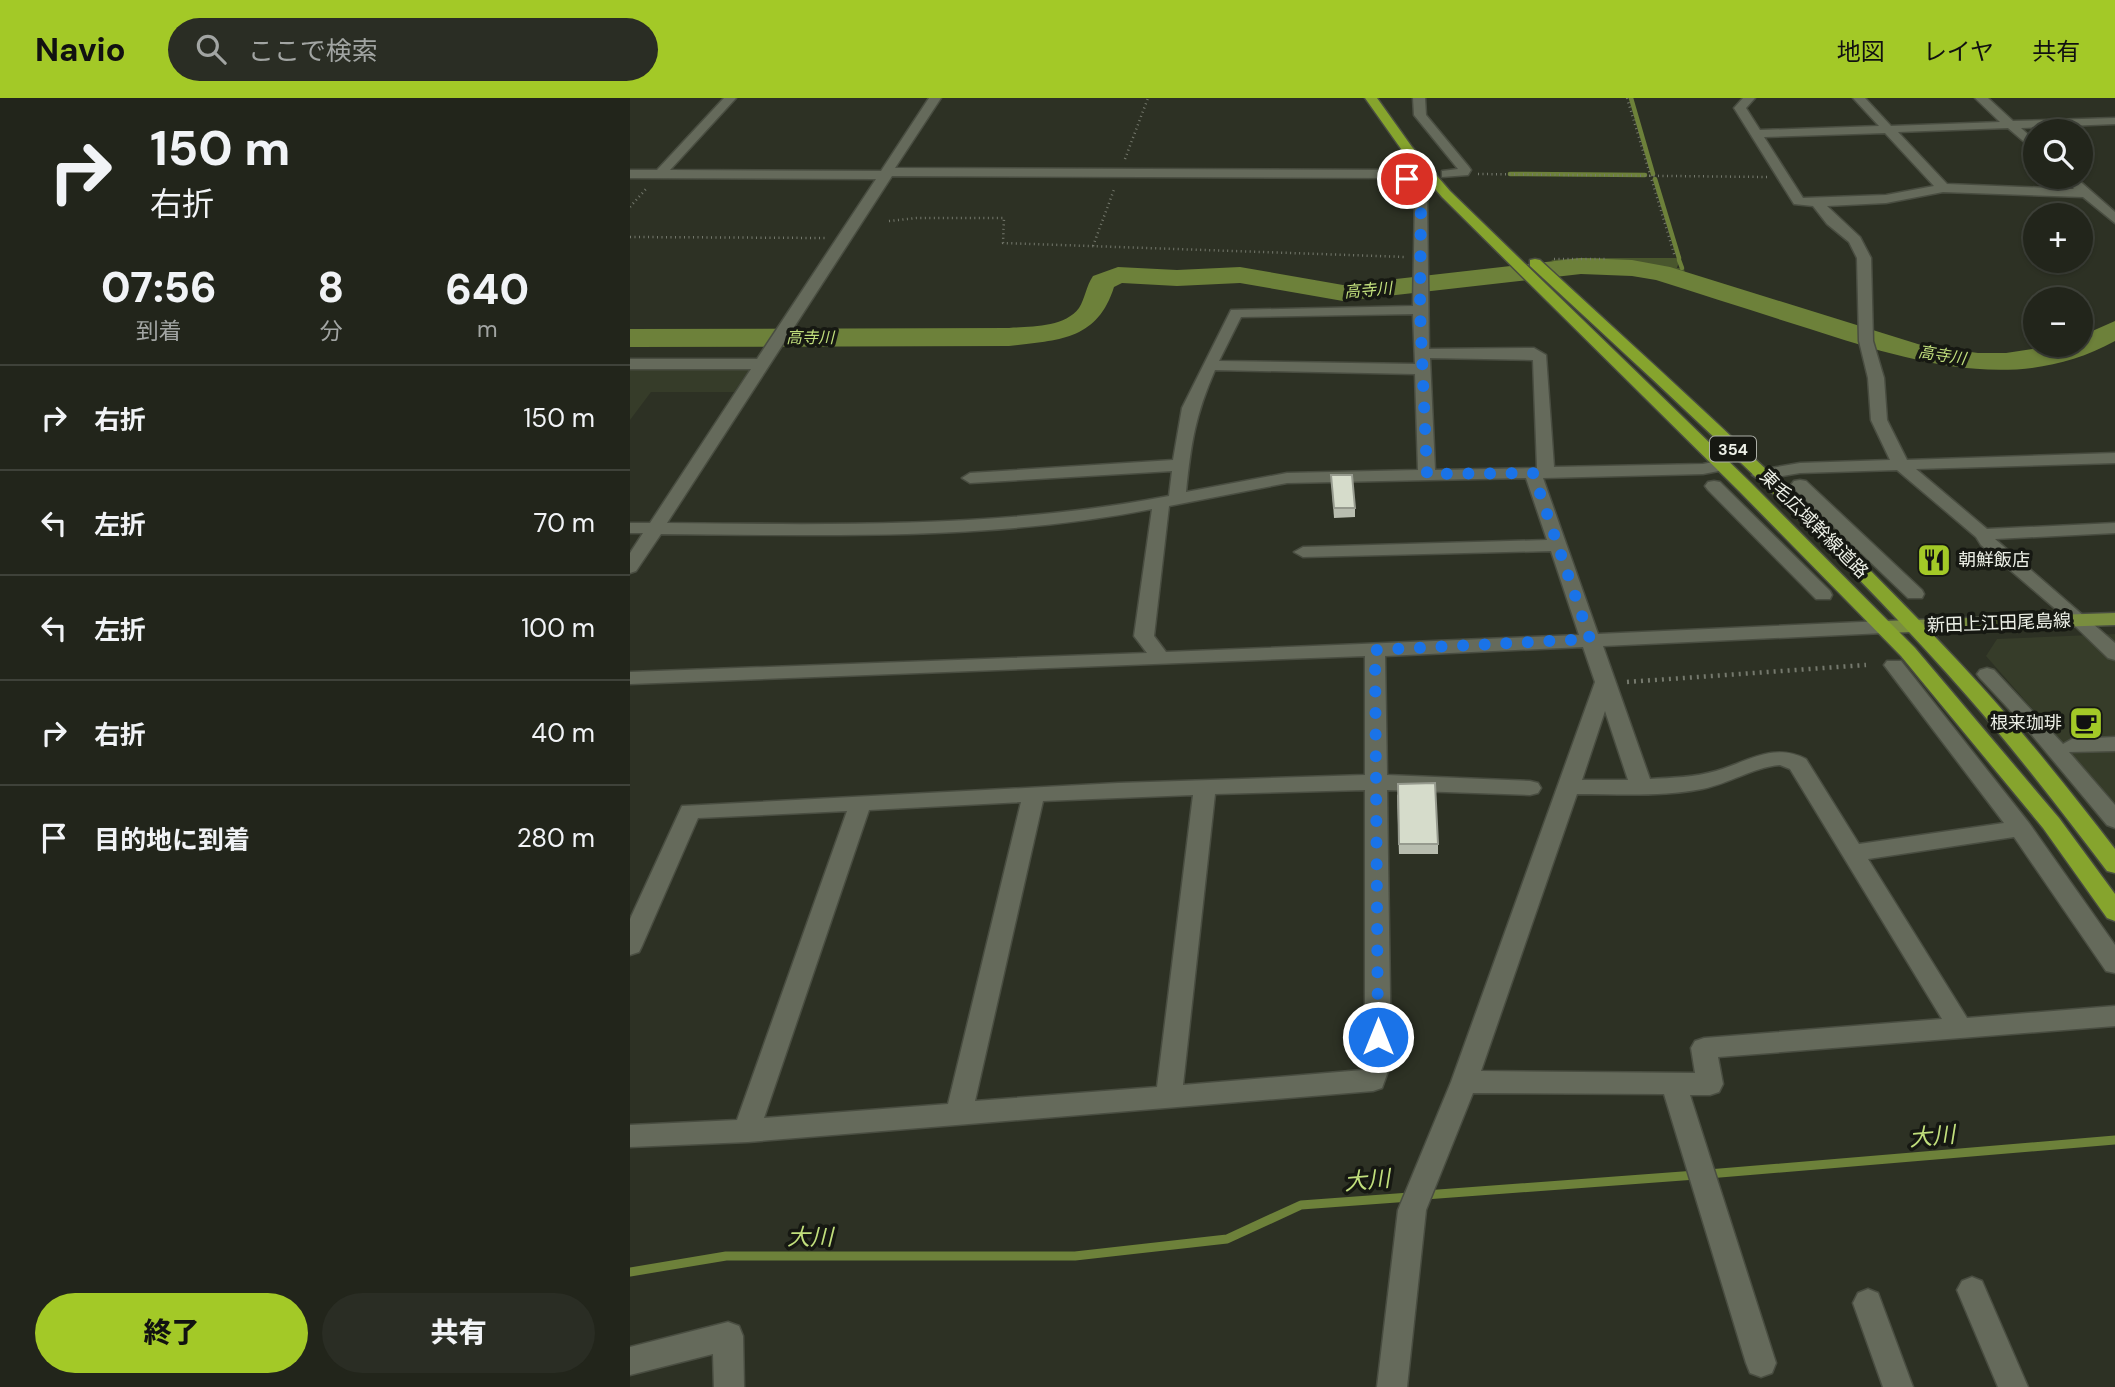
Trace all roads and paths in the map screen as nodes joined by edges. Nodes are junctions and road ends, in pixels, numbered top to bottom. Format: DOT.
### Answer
graph roads {
  1 [pos="730,98"];
  2 [pos="935,98"];
  3 [pos="1148,98"];
  4 [pos="1371,98"];
  5 [pos="1386,98"];
  6 [pos="1419,98"];
  7 [pos="1627,98"];
  8 [pos="1749,98"];
  9 [pos="1859,98"];
  10 [pos="1981,98"];
  11 [pos="2115,121"];
  12 [pos="2012,125"];
  13 [pos="1889,130"];
  14 [pos="1755,134"];
  15 [pos="2023,136"];
  16 [pos="1464,172"];
  17 [pos="887,173"];
  18 [pos="1120,173"];
  19 [pos="630,174"];
  20 [pos="660,174"];
  21 [pos="1446,174"];
  22 [pos="1428,175"];
  23 [pos="1651,176"];
  24 [pos="1409,177"];
  25 [pos="1782,177"];
  26 [pos="1943,188"];
  27 [pos="2081,189"];
  28 [pos="2085,193"];
  29 [pos="1817,203"];
  30 [pos="2115,219"];
  31 [pos="889,221"];
  32 [pos="630,237"];
  33 [pos="845,238"];
  34 [pos="1094,246"];
  35 [pos="1420,257"];
  36 [pos="1675,257"];
  37 [pos="1580,259"];
  38 [pos="1606,259"];
  39 [pos="1533,271"];
  40 [pos="1420,310"];
  41 [pos="1422,362"];
  42 [pos="630,364"];
  43 [pos="762,364"];
  44 [pos="1209,365"];
  45 [pos="2115,458"];
  46 [pos="1180,465"];
  47 [pos="1723,465"];
  48 [pos="1902,466"];
  49 [pos="1539,473"];
  50 [pos="1427,474"];
  51 [pos="1760,475"];
  52 [pos="970,478"];
  53 [pos="1800,485"];
  54 [pos="1714,486"];
  55 [pos="1745,487"];
  56 [pos="1168,500"];
  57 [pos="1788,502"];
  58 [pos="1742,513"];
  59 [pos="1840,522"];
  60 [pos="630,528"];
  61 [pos="654,528"];
  62 [pos="2115,528"];
  63 [pos="1984,534"];
  64 [pos="1557,545"];
  65 [pos="1303,552"];
  66 [pos="1787,558"];
  67 [pos="630,567"];
  68 [pos="1890,570"];
  69 [pos="1835,576"];
  70 [pos="1882,593"];
  71 [pos="1915,594"];
  72 [pos="1823,595"];
  73 [pos="2115,619"];
  74 [pos="2080,620"];
  75 [pos="1913,626"];
  76 [pos="1884,627"];
  77 [pos="1590,639"];
  78 [pos="1375,650"];
  79 [pos="2115,654"];
  80 [pos="1161,657"];
  81 [pos="1866,665"];
  82 [pos="1894,665"];
  83 [pos="1987,674"];
  84 [pos="630,678"];
  85 [pos="1605,683"];
  86 [pos="2115,744"];
  87 [pos="2071,746"];
  88 [pos="1990,747"];
  89 [pos="2026,752"];
  90 [pos="1983,775"];
  91 [pos="2080,776"];
  92 [pos="1377,782"];
  93 [pos="1641,785"];
  94 [pos="1570,787"];
  95 [pos="1205,788"];
  96 [pos="1530,788"];
  97 [pos="1034,794"];
  98 [pos="861,803"];
  99 [pos="2115,820"];
  100 [pos="2021,828"];
  101 [pos="1854,853"];
  102 [pos="2115,865"];
  103 [pos="2052,870"];
  104 [pos="2113,910"];
  105 [pos="630,946"];
  106 [pos="2115,964"];
  107 [pos="2115,1016"];
  108 [pos="1960,1028"];
  109 [pos="1464,1082"];
  110 [pos="1674,1084"];
  111 [pos="1169,1095"];
  112 [pos="959,1113"];
  113 [pos="748,1131"];
  114 [pos="630,1136"];
  115 [pos="1972,1290"];
  116 [pos="1868,1303"];
  117 [pos="630,1361"];
  118 [pos="1761,1363"];
  119 [pos="1390,1386"];
  120 [pos="729,1387"];
  121 [pos="1898,1387"];
  122 [pos="2014,1387"];
  1 -- 20 [label="street"];
  2 -- 17 [label="street"];
  3 -- 18 [label="path"];
  4 -- 22 [label="highway, 東毛広域幹線道路 / 354"];
  5 -- 21 [label="highway, 東毛広域幹線道路 / 354"];
  6 -- 16 [label="street"];
  7 -- 23 [label="path"];
  8 -- 14 [label="street"];
  9 -- 13 [label="street"];
  10 -- 12 [label="street"];
  11 -- 12 [label="street"];
  12 -- 13 [label="street"];
  12 -- 15 [label="street"];
  13 -- 14 [label="street"];
  13 -- 26 [label="street"];
  14 -- 25 [label="street"];
  16 -- 21 [label="street"];
  16 -- 23 [label="path"];
  17 -- 18 [label="street"];
  17 -- 20 [label="street"];
  17 -- 33 [label="street"];
  18 -- 24 [label="street"];
  18 -- 34 [label="path"];
  19 -- 20 [label="street"];
  21 -- 39 [label="highway, 東毛広域幹線道路 / 354"];
  22 -- 24 [label="street"];
  22 -- 39 [label="highway, 東毛広域幹線道路 / 354"];
  23 -- 25 [label="path"];
  23 -- 36 [label="path"];
  24 -- 35 [label="street"];
  25 -- 29 [label="street"];
  26 -- 28 [label="street"];
  26 -- 29 [label="street"];
  27 -- 28 [label="street"];
  28 -- 30 [label="street"];
  29 -- 48 [label="street"];
  31 -- 34 [label="path"];
  32 -- 33 [label="path"];
  33 -- 43 [label="street"];
  34 -- 35 [label="path"];
  35 -- 40 [label="street"];
  37 -- 38 [label="path"];
  39 -- 47 [label="highway, 東毛広域幹線道路 / 354"];
  39 -- 51 [label="highway, 東毛広域幹線道路 / 354"];
  40 -- 41 [label="street"];
  40 -- 44 [label="street"];
  41 -- 44 [label="street"];
  41 -- 49 [label="street"];
  41 -- 50 [label="street"];
  42 -- 43 [label="street"];
  43 -- 61 [label="street"];
  44 -- 46 [label="street"];
  45 -- 48 [label="street"];
  46 -- 52 [label="street"];
  46 -- 56 [label="street"];
  47 -- 49 [label="street"];
  47 -- 55 [label="highway, 東毛広域幹線道路 / 354"];
  48 -- 51 [label="street"];
  48 -- 63 [label="street"];
  49 -- 50 [label="street"];
  49 -- 64 [label="street"];
  50 -- 56 [label="street"];
  51 -- 57 [label="highway, 東毛広域幹線道路 / 354"];
  53 -- 59 [label="street"];
  54 -- 58 [label="street"];
  55 -- 58 [label="street"];
  55 -- 69 [label="highway, 東毛広域幹線道路 / 354"];
  56 -- 61 [label="street"];
  56 -- 80 [label="street"];
  57 -- 59 [label="street"];
  57 -- 70 [label="highway, 東毛広域幹線道路 / 354"];
  58 -- 66 [label="street"];
  59 -- 68 [label="street"];
  60 -- 61 [label="street"];
  61 -- 67 [label="street"];
  62 -- 63 [label="street"];
  63 -- 74 [label="street"];
  64 -- 65 [label="street"];
  64 -- 77 [label="street"];
  66 -- 69 [label="street"];
  66 -- 72 [label="street"];
  68 -- 70 [label="street"];
  68 -- 71 [label="street"];
  69 -- 76 [label="highway, 東毛広域幹線道路 / 354"];
  70 -- 75 [label="highway, 東毛広域幹線道路 / 354"];
  73 -- 74 [label="main road, 新田上江田尾島線"];
  74 -- 75 [label="main road, 新田上江田尾島線"];
  74 -- 79 [label="street"];
  75 -- 76 [label="main road, 新田上江田尾島線"];
  75 -- 89 [label="highway, 東毛広域幹線道路 / 354"];
  76 -- 77 [label="street"];
  76 -- 88 [label="highway, 東毛広域幹線道路 / 354"];
  77 -- 78 [label="street"];
  77 -- 85 [label="street"];
  78 -- 80 [label="street"];
  78 -- 92 [label="street"];
  80 -- 84 [label="street"];
  81 -- 85 [label="path"];
  82 -- 90 [label="street"];
  83 -- 91 [label="street"];
  85 -- 93 [label="street"];
  85 -- 94 [label="street"];
  86 -- 87 [label="street"];
  88 -- 90 [label="street"];
  88 -- 104 [label="highway, 東毛広域幹線道路 / 354"];
  89 -- 91 [label="street"];
  89 -- 102 [label="highway, 東毛広域幹線道路 / 354"];
  90 -- 100 [label="street"];
  91 -- 99 [label="street"];
  92 -- 95 [label="street"];
  92 -- 96 [label="street"];
  92 -- 111 [label="street"];
  93 -- 94 [label="street"];
  93 -- 101 [label="street"];
  94 -- 109 [label="street"];
  95 -- 97 [label="street"];
  95 -- 111 [label="street"];
  97 -- 98 [label="street"];
  97 -- 112 [label="street"];
  98 -- 105 [label="street"];
  98 -- 113 [label="street"];
  100 -- 101 [label="street"];
  100 -- 103 [label="street"];
  101 -- 108 [label="street"];
  103 -- 104 [label="street"];
  103 -- 106 [label="street"];
  107 -- 108 [label="street"];
  108 -- 110 [label="street"];
  109 -- 110 [label="street"];
  109 -- 119 [label="street"];
  110 -- 118 [label="street"];
  111 -- 112 [label="street"];
  112 -- 113 [label="street"];
  113 -- 114 [label="street"];
  115 -- 122 [label="street"];
  116 -- 121 [label="street"];
  117 -- 120 [label="street"];
}
